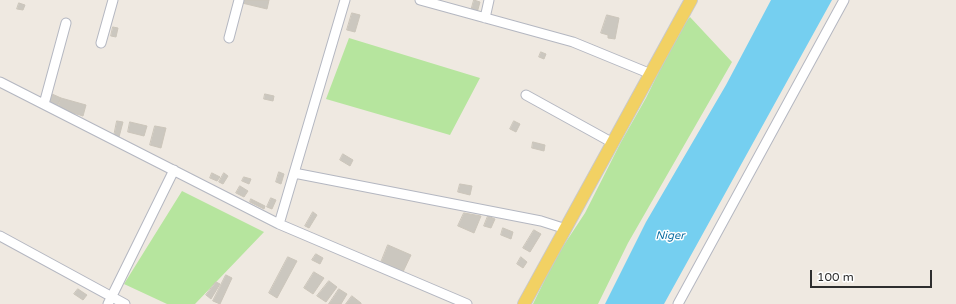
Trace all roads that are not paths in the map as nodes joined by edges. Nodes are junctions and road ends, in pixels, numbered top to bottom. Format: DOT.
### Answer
graph roads {
  1 [pos="113,0"];
  2 [pos="240,0"];
  3 [pos="345,0"];
  4 [pos="420,0"];
  5 [pos="490,0"];
  6 [pos="691,0"];
  7 [pos="844,0"];
  8 [pos="484,18"];
  9 [pos="66,23"];
  10 [pos="229,38"];
  11 [pos="102,43"];
  12 [pos="650,74"];
  13 [pos="0,82"];
  14 [pos="526,95"];
  15 [pos="44,104"];
  16 [pos="613,143"];
  17 [pos="174,170"];
  18 [pos="294,173"];
  19 [pos="279,224"];
  20 [pos="566,229"];
  21 [pos="0,236"];
  22 [pos="109,300"];
  23 [pos="126,304"];
  24 [pos="467,304"];
  25 [pos="524,304"];
  26 [pos="678,304"];
  1 -- 11 [label="street"];
  2 -- 10 [label="street"];
  3 -- 18 [label="street"];
  4 -- 8 [label="street"];
  5 -- 8 [label="street"];
  6 -- 12 [label="main road"];
  7 -- 26 [label="street"];
  8 -- 12 [label="street"];
  9 -- 15 [label="street"];
  12 -- 16 [label="main road"];
  13 -- 15 [label="street"];
  14 -- 16 [label="street"];
  15 -- 17 [label="street"];
  16 -- 20 [label="main road"];
  17 -- 19 [label="street"];
  17 -- 22 [label="street"];
  18 -- 19 [label="street"];
  18 -- 20 [label="street"];
  19 -- 24 [label="street"];
  20 -- 25 [label="main road"];
  21 -- 22 [label="street"];
  22 -- 23 [label="street"];
}
